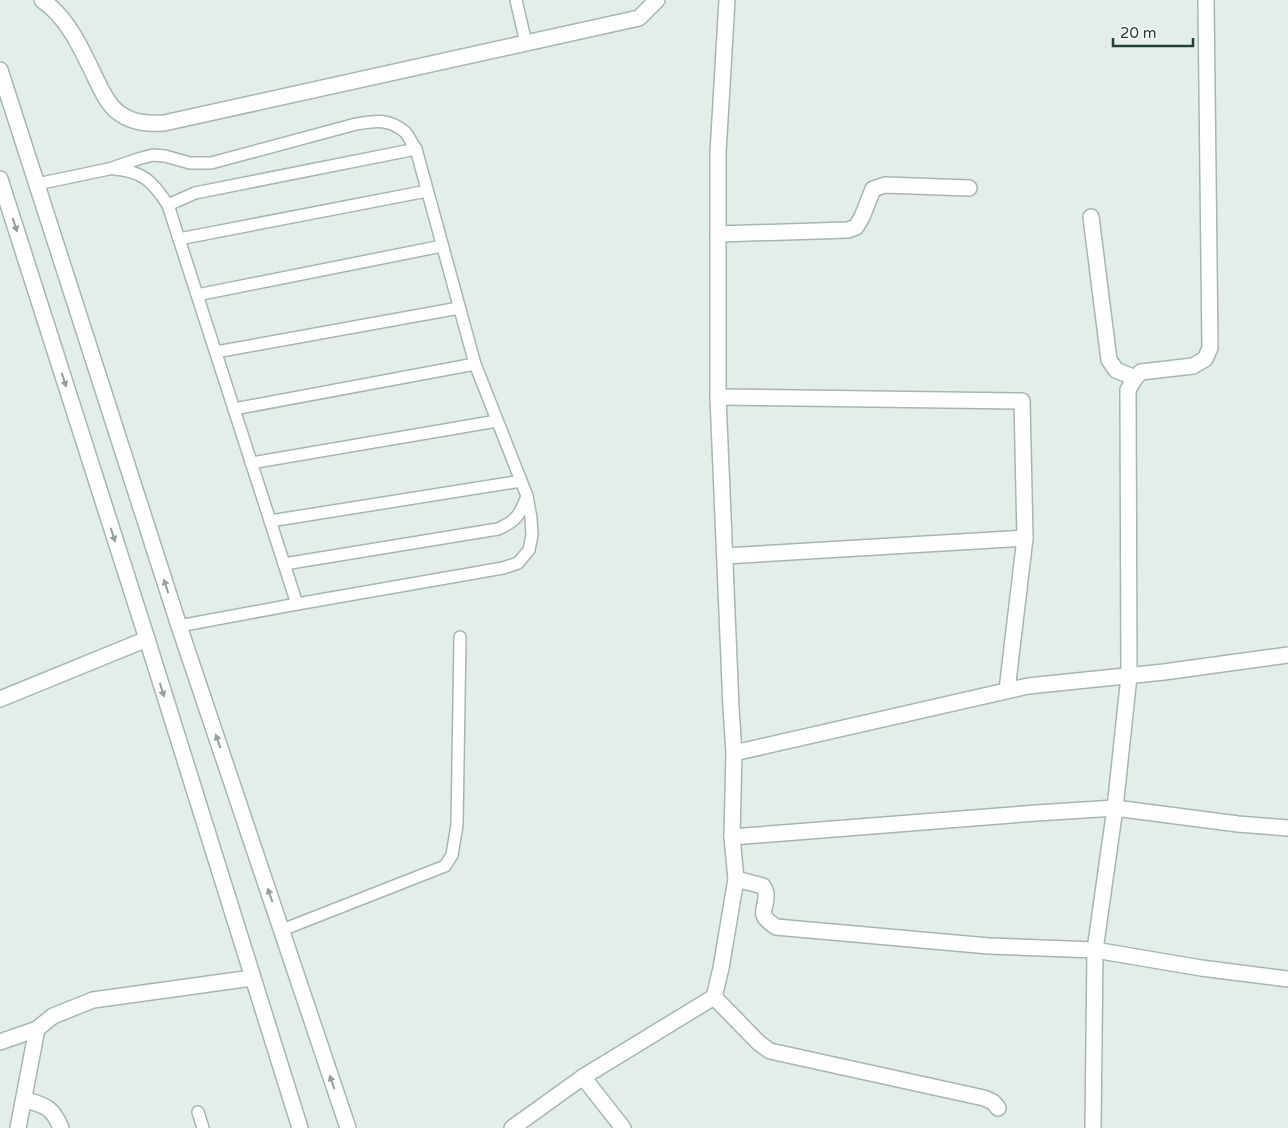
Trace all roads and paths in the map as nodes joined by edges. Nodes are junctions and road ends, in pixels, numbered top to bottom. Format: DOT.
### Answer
graph roads {
  1 [pos="42,0"];
  2 [pos="516,0"];
  3 [pos="657,0"];
  4 [pos="727,0"];
  5 [pos="1206,0"];
  6 [pos="526,43"];
  7 [pos="0,70"];
  8 [pos="416,149"];
  9 [pos="109,169"];
  10 [pos="0,178"];
  11 [pos="37,184"];
  12 [pos="969,188"];
  13 [pos="427,191"];
  14 [pos="168,205"];
  15 [pos="1091,217"];
  16 [pos="718,234"];
  17 [pos="179,239"];
  18 [pos="442,246"];
  19 [pos="198,295"];
  20 [pos="459,308"];
  21 [pos="216,352"];
  22 [pos="475,364"];
  23 [pos="1135,378"];
  24 [pos="718,397"];
  25 [pos="234,409"];
  26 [pos="497,421"];
  27 [pos="251,463"];
  28 [pos="521,481"];
  29 [pos="527,496"];
  30 [pos="270,521"];
  31 [pos="1025,538"];
  32 [pos="725,556"];
  33 [pos="284,564"];
  34 [pos="297,604"];
  35 [pos="179,626"];
  36 [pos="460,637"];
  37 [pos="147,640"];
  38 [pos="1288,655"];
  39 [pos="1130,676"];
  40 [pos="1007,690"];
  41 [pos="0,699"];
  42 [pos="734,753"];
  43 [pos="1115,808"];
  44 [pos="1288,828"];
  45 [pos="732,837"];
  46 [pos="736,879"];
  47 [pos="282,930"];
  48 [pos="1095,950"];
  49 [pos="252,978"];
  50 [pos="1288,979"];
  51 [pos="714,997"];
  52 [pos="37,1029"];
  53 [pos="0,1042"];
  54 [pos="583,1077"];
  55 [pos="24,1099"];
  56 [pos="998,1108"];
  57 [pos="198,1112"];
  58 [pos="18,1128"];
  59 [pos="61,1128"];
  60 [pos="204,1128"];
  61 [pos="300,1128"];
  62 [pos="348,1128"];
  63 [pos="512,1128"];
  64 [pos="623,1128"];
  65 [pos="1093,1128"];
  1 -- 6 [label="street"];
  2 -- 6 [label="lane"];
  3 -- 6 [label="street"];
  4 -- 16 [label="street"];
  5 -- 23 [label="street"];
  7 -- 11 [label="street"];
  8 -- 9 [label="lane"];
  8 -- 13 [label="lane"];
  8 -- 14 [label="lane"];
  9 -- 11 [label="lane"];
  9 -- 14 [label="lane"];
  10 -- 37 [label="street, one-way"];
  35 -- 11 [label="street, one-way"];
  12 -- 16 [label="street"];
  13 -- 17 [label="lane"];
  13 -- 18 [label="lane"];
  14 -- 17 [label="lane"];
  15 -- 23 [label="street"];
  16 -- 24 [label="street"];
  17 -- 19 [label="lane"];
  18 -- 19 [label="lane"];
  18 -- 20 [label="lane"];
  19 -- 21 [label="lane"];
  20 -- 21 [label="lane"];
  20 -- 22 [label="lane"];
  21 -- 25 [label="lane"];
  22 -- 25 [label="lane"];
  22 -- 26 [label="lane"];
  23 -- 39 [label="street"];
  24 -- 31 [label="street"];
  24 -- 32 [label="street"];
  25 -- 27 [label="lane"];
  26 -- 27 [label="lane"];
  26 -- 28 [label="lane"];
  27 -- 30 [label="lane"];
  28 -- 29 [label="lane"];
  28 -- 30 [label="lane"];
  29 -- 33 [label="lane"];
  29 -- 34 [label="lane"];
  30 -- 33 [label="lane"];
  31 -- 32 [label="street"];
  31 -- 40 [label="street"];
  32 -- 42 [label="street"];
  33 -- 34 [label="lane"];
  34 -- 35 [label="lane"];
  47 -- 35 [label="street, one-way"];
  36 -- 47 [label="lane"];
  37 -- 41 [label="street"];
  37 -- 49 [label="street, one-way"];
  38 -- 39 [label="street"];
  39 -- 40 [label="street"];
  39 -- 43 [label="street"];
  40 -- 42 [label="street"];
  42 -- 45 [label="street"];
  43 -- 44 [label="street"];
  43 -- 45 [label="street"];
  43 -- 48 [label="street"];
  45 -- 46 [label="street"];
  46 -- 48 [label="street"];
  46 -- 51 [label="street"];
  62 -- 47 [label="street, one-way"];
  48 -- 50 [label="street"];
  48 -- 65 [label="street"];
  49 -- 52 [label="street"];
  49 -- 61 [label="street"];
  51 -- 54 [label="street"];
  51 -- 56 [label="street"];
  52 -- 53 [label="street"];
  52 -- 55 [label="street"];
  54 -- 63 [label="street"];
  54 -- 64 [label="street"];
  55 -- 58 [label="street"];
  55 -- 59 [label="street"];
  57 -- 60 [label="lane"];
}
